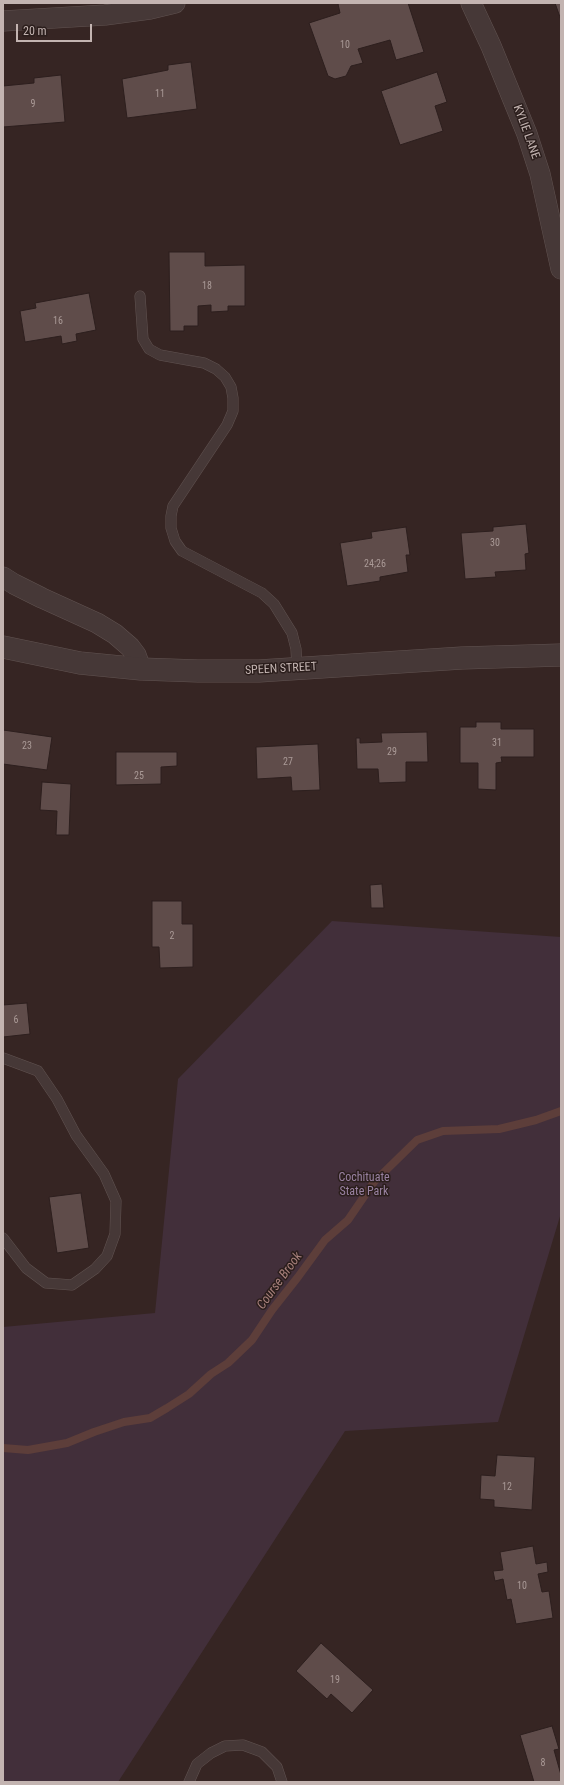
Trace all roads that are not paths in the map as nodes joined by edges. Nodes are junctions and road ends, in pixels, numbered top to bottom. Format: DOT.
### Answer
graph roads {
  1 [pos="175,3"];
  2 [pos="470,3"];
  3 [pos="26,11"];
  4 [pos="3,21"];
  5 [pos="561,269"];
  6 [pos="140,296"];
  7 [pos="3,577"];
  8 [pos="3,647"];
  9 [pos="561,655"];
  10 [pos="297,668"];
  11 [pos="141,669"];
  12 [pos="3,1058"];
  13 [pos="3,1238"];
  14 [pos="189,1782"];
  15 [pos="282,1782"];
  1 -- 3 [label="street"];
  2 -- 5 [label="street, KYLIE LANE"];
  3 -- 4 [label="street"];
  6 -- 10 [label="lane"];
  7 -- 11 [label="street"];
  8 -- 11 [label="street, SPEEN STREET"];
  9 -- 10 [label="street, SPEEN STREET"];
  10 -- 11 [label="street, SPEEN STREET"];
  12 -- 13 [label="lane"];
  14 -- 15 [label="lane"];
}
